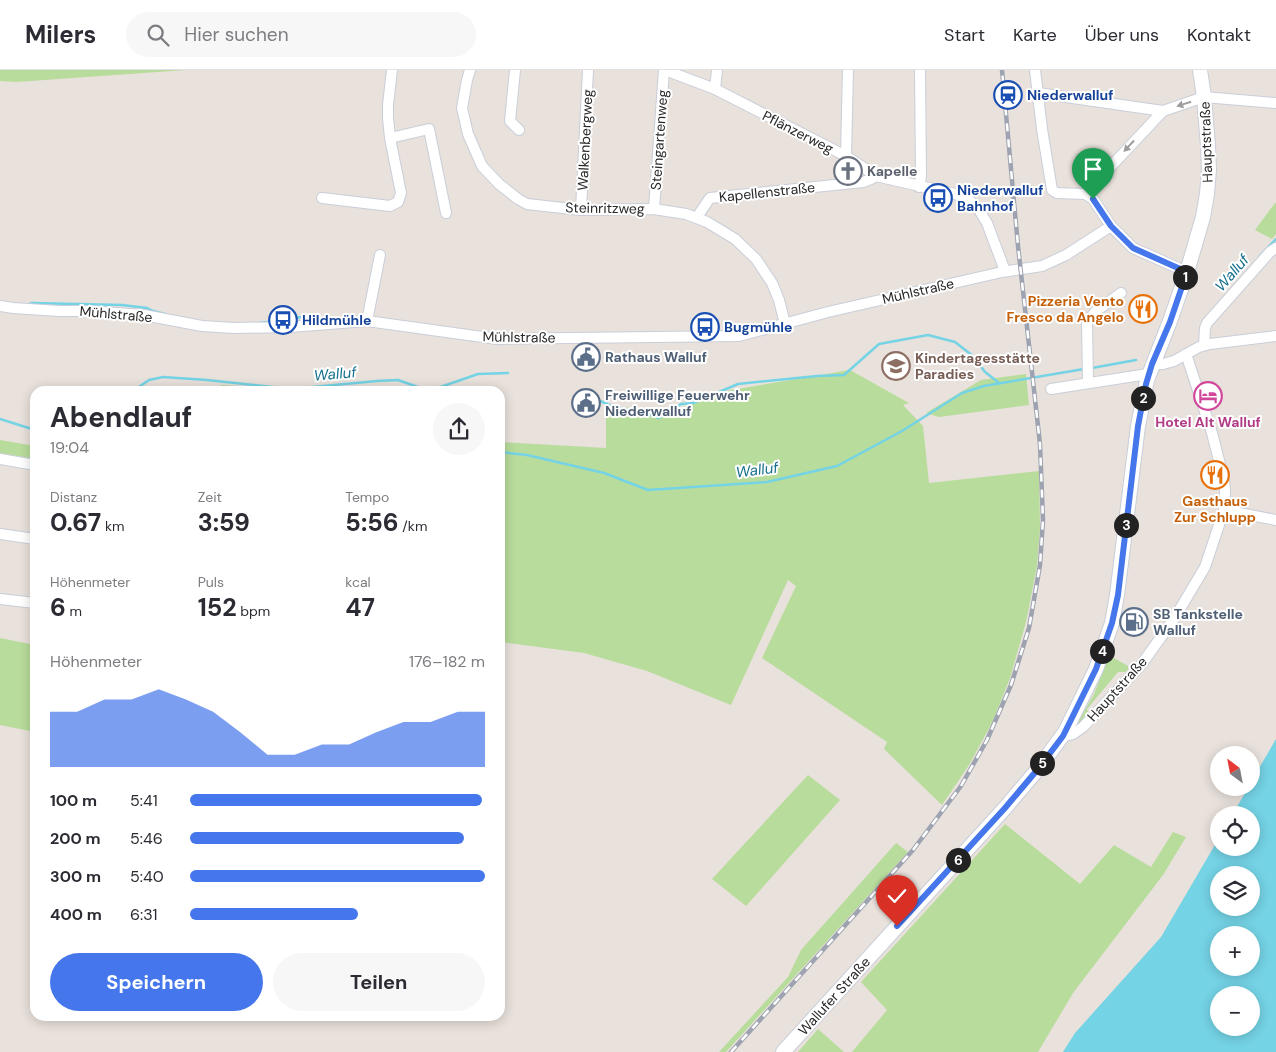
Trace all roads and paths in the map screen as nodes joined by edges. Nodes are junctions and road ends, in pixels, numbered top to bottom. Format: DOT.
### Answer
graph roads {
  1 [pos="392,70"];
  2 [pos="470,70"];
  3 [pos="515,70"];
  4 [pos="588,70"];
  5 [pos="664,70"];
  6 [pos="717,70"];
  7 [pos="848,70"];
  8 [pos="920,70"];
  9 [pos="1035,70"];
  10 [pos="1200,70"];
  11 [pos="714,89"];
  12 [pos="1038,93"];
  13 [pos="1204,97"];
  14 [pos="1276,103"];
  15 [pos="1163,111"];
  16 [pos="520,130"];
  17 [pos="390,138"];
  18 [pos="846,156"];
  19 [pos="876,176"];
  20 [pos="919,187"];
  21 [pos="1089,196"];
  22 [pos="322,198"];
  23 [pos="654,209"];
  24 [pos="581,210"];
  25 [pos="446,212"];
  26 [pos="697,218"];
  27 [pos="1111,226"];
  28 [pos="1276,248"];
  29 [pos="380,255"];
  30 [pos="1006,271"];
  31 [pos="1187,272"];
  32 [pos="1121,293"];
  33 [pos="0,306"];
  34 [pos="367,321"];
  35 [pos="784,324"];
  36 [pos="1276,336"];
  37 [pos="1204,345"];
  38 [pos="1186,354"];
  39 [pos="1150,369"];
  40 [pos="1088,383"];
  41 [pos="1051,389"];
  42 [pos="0,459"];
  43 [pos="30,464"];
  44 [pos="1224,510"];
  45 [pos="1276,520"];
  46 [pos="0,534"];
  47 [pos="30,538"];
  48 [pos="0,599"];
  49 [pos="30,602"];
  50 [pos="1063,736"];
  51 [pos="783,1052"];
  1 -- 17 [label="street"];
  2 -- 24 [label="street, Steinritzweg"];
  3 -- 16 [label="street"];
  4 -- 24 [label="street, Walkenbergweg"];
  5 -- 11 [label="street, Pflänzerweg"];
  5 -- 23 [label="street, Steingartenweg"];
  6 -- 11 [label="street"];
  7 -- 18 [label="street"];
  8 -- 20 [label="street"];
  9 -- 12 [label="street"];
  10 -- 13 [label="street, Hauptstraße"];
  11 -- 18 [label="street, Pflänzerweg"];
  12 -- 15 [label="street"];
  12 -- 21 [label="street"];
  13 -- 14 [label="street"];
  13 -- 15 [label="street, one-way"];
  13 -- 31 [label="street, Hauptstraße"];
  15 -- 21 [label="street, one-way"];
  17 -- 22 [label="street"];
  17 -- 25 [label="street"];
  18 -- 19 [label="street, Pflänzerweg"];
  19 -- 20 [label="street, Pflänzerweg"];
  19 -- 26 [label="street, Kapellenstraße"];
  20 -- 30 [label="street, Pflänzerweg"];
  21 -- 27 [label="street"];
  23 -- 24 [label="street, Steinritzweg"];
  23 -- 26 [label="street, Steinritzweg"];
  26 -- 35 [label="street, Steinritzweg"];
  27 -- 30 [label="street, Mühlstraße"];
  27 -- 31 [label="street"];
  28 -- 37 [label="street"];
  29 -- 34 [label="street"];
  30 -- 35 [label="street, Mühlstraße"];
  31 -- 39 [label="street, Hauptstraße"];
  32 -- 40 [label="street"];
  33 -- 34 [label="street, Mühlstraße"];
  34 -- 35 [label="street, Mühlstraße"];
  36 -- 37 [label="street"];
  37 -- 38 [label="street"];
  38 -- 39 [label="street"];
  38 -- 44 [label="street, Hauptstraße"];
  39 -- 40 [label="street"];
  39 -- 50 [label="street, Hauptstraße"];
  40 -- 41 [label="street"];
  42 -- 43 [label="street"];
  44 -- 45 [label="street"];
  44 -- 50 [label="street, Hauptstraße"];
  46 -- 47 [label="street"];
  48 -- 49 [label="street"];
  50 -- 51 [label="street, Wallufer Straße"];
}
